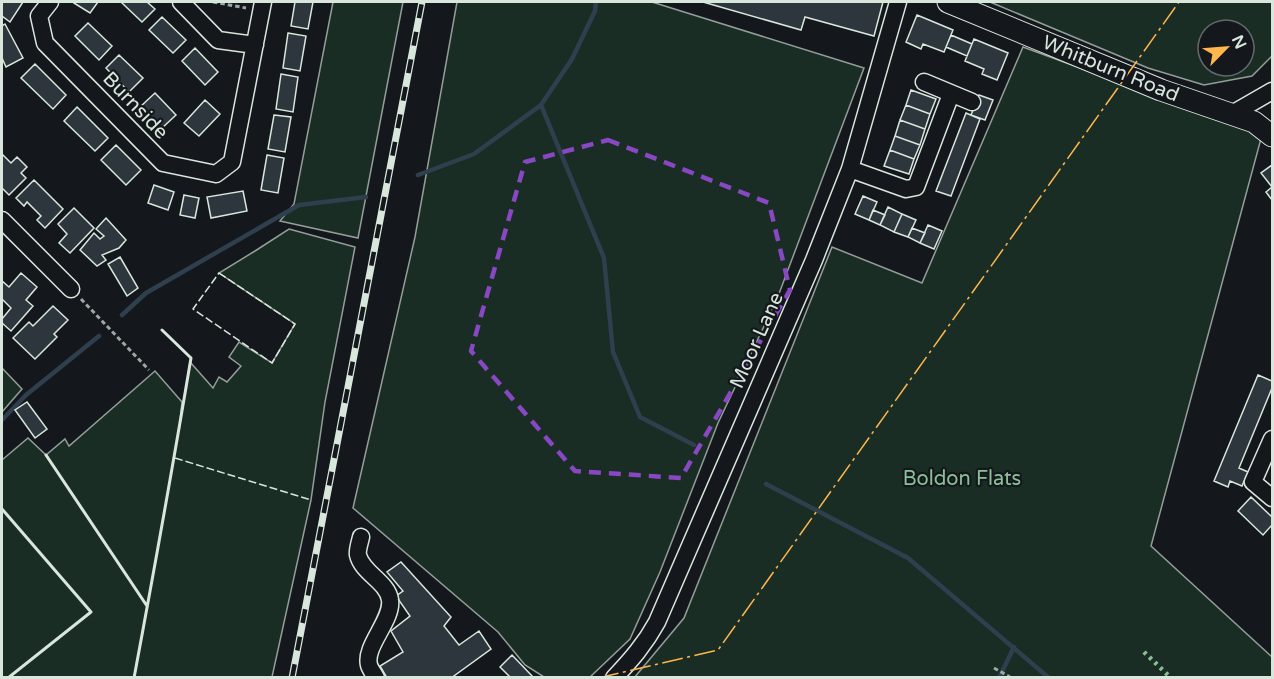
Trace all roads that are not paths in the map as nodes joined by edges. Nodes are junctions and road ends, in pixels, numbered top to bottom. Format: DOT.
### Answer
graph roads {
  1 [pos="50,2"];
  2 [pos="181,2"];
  3 [pos="898,2"];
  4 [pos="948,2"];
  5 [pos="262,6"];
  6 [pos="255,45"];
  7 [pos="924,82"];
  8 [pos="1272,91"];
  9 [pos="951,94"];
  10 [pos="972,102"];
  11 [pos="1232,114"];
  12 [pos="1272,136"];
  13 [pos="850,169"];
  14 [pos="2,220"];
  15 [pos="71,289"];
  16 [pos="1272,439"];
  17 [pos="1272,498"];
  18 [pos="361,537"];
  19 [pos="376,678"];
  20 [pos="614,678"];
  1 -- 6 [label="street, Burnside"];
  2 -- 6 [label="street"];
  3 -- 13 [label="street, Moor Lane"];
  4 -- 11 [label="main road, Whitburn Road"];
  5 -- 6 [label="street, Burnside"];
  7 -- 9 [label="street"];
  8 -- 11 [label="street"];
  9 -- 10 [label="street"];
  9 -- 13 [label="street"];
  11 -- 12 [label="main road, Whitburn Road"];
  13 -- 20 [label="street, Moor Lane"];
  14 -- 15 [label="street"];
  16 -- 17 [label="street"];
  18 -- 19 [label="street"];
}
